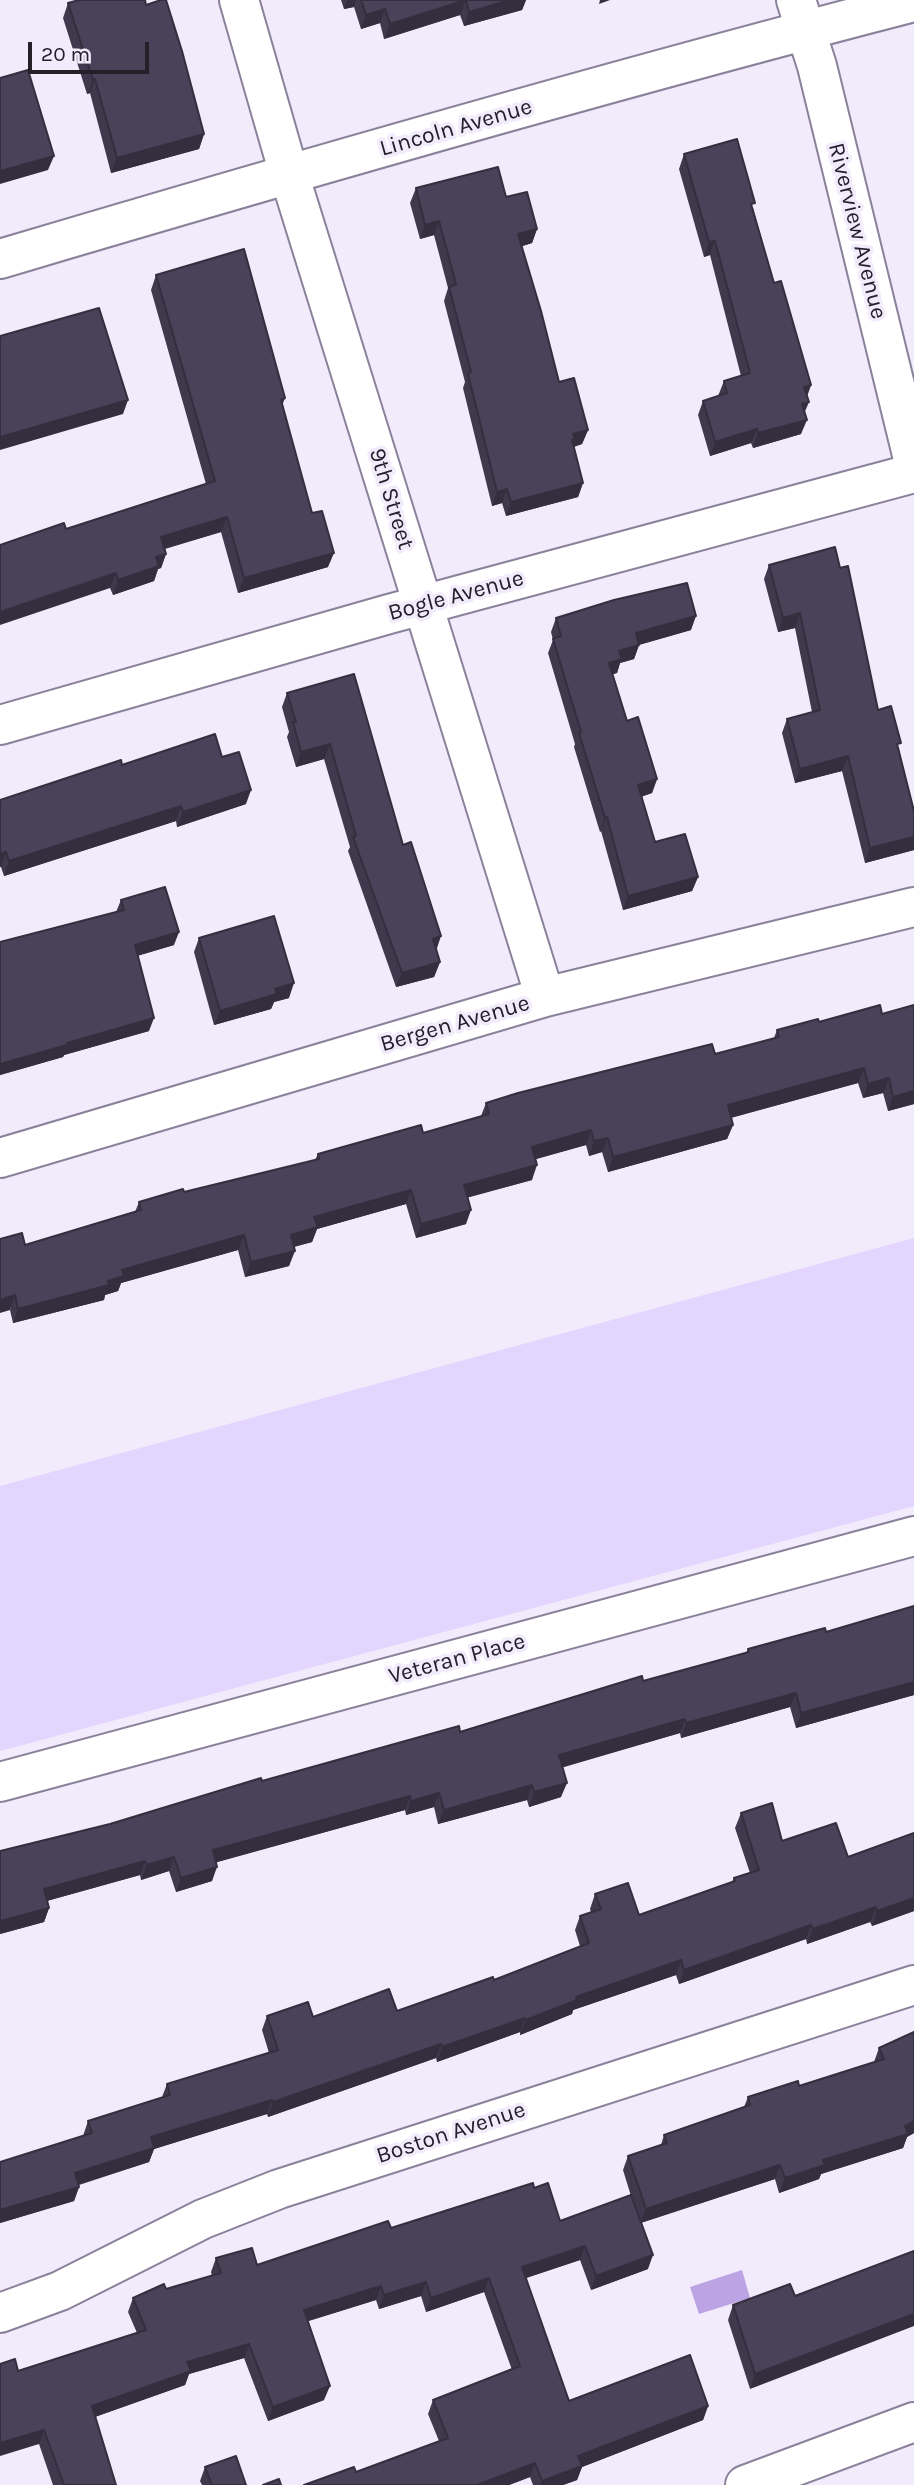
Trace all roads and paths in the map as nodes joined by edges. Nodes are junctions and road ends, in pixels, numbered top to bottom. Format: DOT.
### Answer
graph roads {
  1 [pos="239,0"];
  2 [pos="914,2"];
  3 [pos="801,15"];
  4 [pos="289,174"];
  5 [pos="0,259"];
  6 [pos="914,463"];
  7 [pos="914,473"];
  8 [pos="424,605"];
  9 [pos="0,725"];
  10 [pos="914,907"];
  11 [pos="545,997"];
  12 [pos="0,1158"];
  13 [pos="914,1536"];
  14 [pos="0,1782"];
  15 [pos="914,1985"];
  16 [pos="0,2313"];
  17 [pos="914,2422"];
  18 [pos="745,2485"];
  1 -- 4 [label="street, 9th Street"];
  2 -- 3 [label="street, Lincoln Avenue"];
  3 -- 4 [label="street, Lincoln Avenue"];
  3 -- 6 [label="street, Riverview Avenue"];
  4 -- 5 [label="street, Lincoln Avenue"];
  4 -- 8 [label="street, 9th Street"];
  7 -- 8 [label="street, Bogle Avenue"];
  8 -- 9 [label="street, Bogle Avenue"];
  8 -- 11 [label="street, 9th Street"];
  10 -- 11 [label="street, Bergen Avenue"];
  11 -- 12 [label="street, Bergen Avenue"];
  13 -- 14 [label="street, Veteran Place"];
  15 -- 16 [label="street, Boston Avenue"];
  17 -- 18 [label="street"];
}
